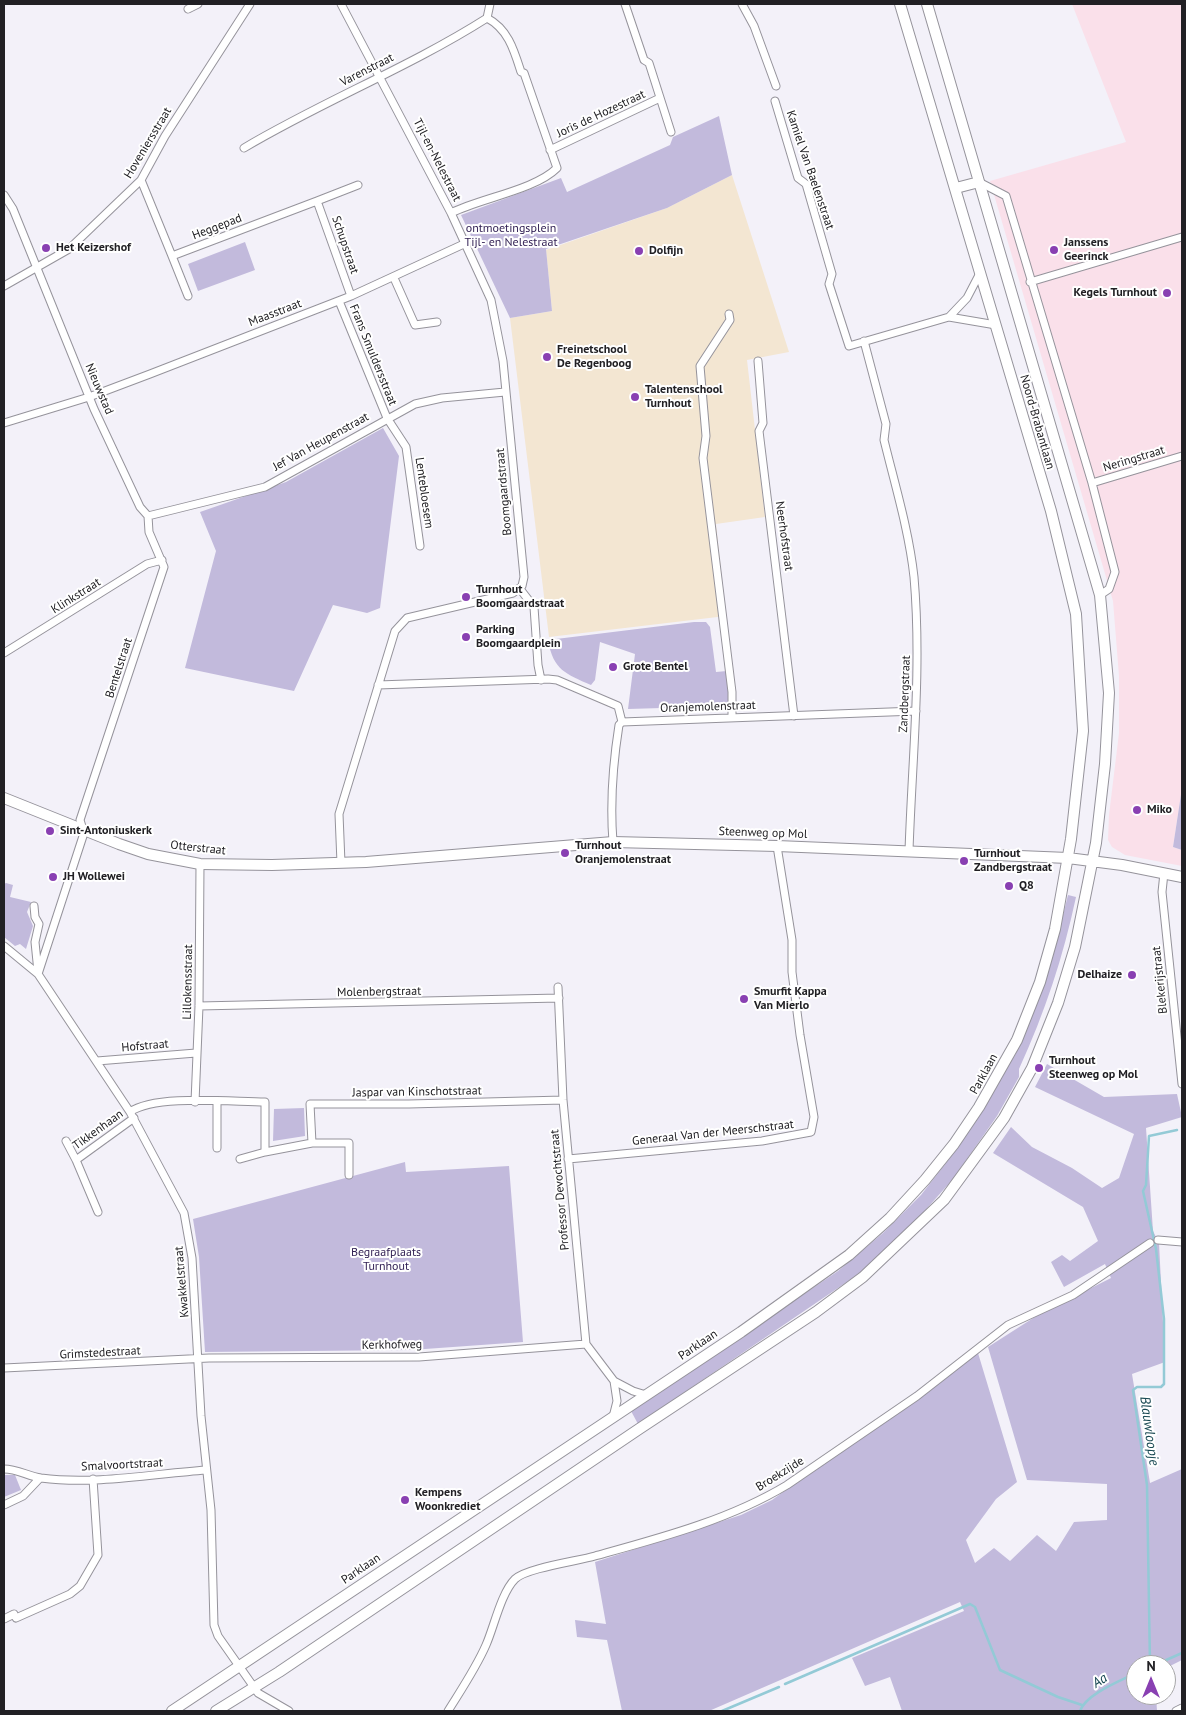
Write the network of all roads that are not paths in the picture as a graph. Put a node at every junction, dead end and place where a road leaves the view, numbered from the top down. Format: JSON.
{"nodes":[{"id":1,"x":198,"y":4,"type":"edge"},
{"id":2,"x":250,"y":4,"type":"edge"},
{"id":3,"x":341,"y":4,"type":"edge"},
{"id":4,"x":490,"y":4,"type":"edge"},
{"id":5,"x":625,"y":4,"type":"edge"},
{"id":6,"x":742,"y":4,"type":"edge"},
{"id":7,"x":900,"y":4,"type":"edge"},
{"id":8,"x":927,"y":4,"type":"edge"},
{"id":9,"x":188,"y":9,"type":"dead end"},
{"id":10,"x":487,"y":18,"type":"junction"},
{"id":11,"x":380,"y":75,"type":"junction"},
{"id":12,"x":776,"y":86,"type":"dead end"},
{"id":13,"x":660,"y":98,"type":"junction"},
{"id":14,"x":775,"y":101,"type":"dead end"},
{"id":15,"x":671,"y":132,"type":"dead end"},
{"id":16,"x":244,"y":148,"type":"dead end"},
{"id":17,"x":550,"y":150,"type":"junction"},
{"id":18,"x":141,"y":180,"type":"junction"},
{"id":19,"x":979,"y":182,"type":"junction"},
{"id":20,"x":358,"y":185,"type":"dead end"},
{"id":21,"x":956,"y":188,"type":"junction"},
{"id":22,"x":4,"y":195,"type":"edge"},
{"id":23,"x":317,"y":201,"type":"junction"},
{"id":24,"x":451,"y":213,"type":"junction"},
{"id":25,"x":1182,"y":237,"type":"edge"},
{"id":26,"x":466,"y":243,"type":"junction"},
{"id":27,"x":172,"y":256,"type":"junction"},
{"id":28,"x":37,"y":268,"type":"junction"},
{"id":29,"x":980,"y":273,"type":"junction"},
{"id":30,"x":394,"y":278,"type":"junction"},
{"id":31,"x":1030,"y":282,"type":"junction"},
{"id":32,"x":4,"y":286,"type":"edge"},
{"id":33,"x":188,"y":296,"type":"dead end"},
{"id":34,"x":352,"y":296,"type":"junction"},
{"id":35,"x":339,"y":301,"type":"junction"},
{"id":36,"x":729,"y":314,"type":"dead end"},
{"id":37,"x":949,"y":317,"type":"junction"},
{"id":38,"x":437,"y":322,"type":"dead end"},
{"id":39,"x":996,"y":325,"type":"junction"},
{"id":40,"x":864,"y":341,"type":"junction"},
{"id":41,"x":758,"y":361,"type":"dead end"},
{"id":42,"x":505,"y":392,"type":"junction"},
{"id":43,"x":90,"y":397,"type":"junction"},
{"id":44,"x":387,"y":418,"type":"junction"},
{"id":45,"x":4,"y":423,"type":"edge"},
{"id":46,"x":1182,"y":456,"type":"edge"},
{"id":47,"x":1092,"y":483,"type":"junction"},
{"id":48,"x":148,"y":516,"type":"junction"},
{"id":49,"x":420,"y":546,"type":"dead end"},
{"id":50,"x":162,"y":560,"type":"junction"},
{"id":51,"x":520,"y":590,"type":"junction"},
{"id":52,"x":1100,"y":595,"type":"junction"},
{"id":53,"x":4,"y":653,"type":"edge"},
{"id":54,"x":541,"y":680,"type":"junction"},
{"id":55,"x":378,"y":685,"type":"junction"},
{"id":56,"x":916,"y":711,"type":"junction"},
{"id":57,"x":794,"y":716,"type":"junction"},
{"id":58,"x":732,"y":718,"type":"junction"},
{"id":59,"x":622,"y":722,"type":"junction"},
{"id":60,"x":4,"y":798,"type":"edge"},
{"id":61,"x":82,"y":828,"type":"junction"},
{"id":62,"x":613,"y":842,"type":"junction"},
{"id":63,"x":778,"y":846,"type":"junction"},
{"id":64,"x":909,"y":850,"type":"junction"},
{"id":65,"x":1068,"y":858,"type":"junction"},
{"id":66,"x":1093,"y":861,"type":"junction"},
{"id":67,"x":341,"y":863,"type":"junction"},
{"id":68,"x":200,"y":864,"type":"junction"},
{"id":69,"x":1164,"y":873,"type":"junction"},
{"id":70,"x":1182,"y":877,"type":"edge"},
{"id":71,"x":34,"y":906,"type":"dead end"},
{"id":72,"x":4,"y":946,"type":"edge"},
{"id":73,"x":38,"y":974,"type":"junction"},
{"id":74,"x":558,"y":987,"type":"dead end"},
{"id":75,"x":559,"y":998,"type":"junction"},
{"id":76,"x":199,"y":1006,"type":"junction"},
{"id":77,"x":196,"y":1053,"type":"junction"},
{"id":78,"x":96,"y":1061,"type":"junction"},
{"id":79,"x":1182,"y":1084,"type":"edge"},
{"id":80,"x":563,"y":1100,"type":"junction"},
{"id":81,"x":195,"y":1102,"type":"junction"},
{"id":82,"x":215,"y":1102,"type":"junction"},
{"id":83,"x":132,"y":1115,"type":"junction"},
{"id":84,"x":66,"y":1141,"type":"dead end"},
{"id":85,"x":312,"y":1143,"type":"junction"},
{"id":86,"x":216,"y":1148,"type":"dead end"},
{"id":87,"x":265,"y":1152,"type":"junction"},
{"id":88,"x":240,"y":1159,"type":"dead end"},
{"id":89,"x":568,"y":1159,"type":"junction"},
{"id":90,"x":76,"y":1160,"type":"junction"},
{"id":91,"x":349,"y":1175,"type":"dead end"},
{"id":92,"x":98,"y":1212,"type":"dead end"},
{"id":93,"x":1158,"y":1240,"type":"dead end"},
{"id":94,"x":1182,"y":1242,"type":"edge"},
{"id":95,"x":1150,"y":1244,"type":"dead end"},
{"id":96,"x":586,"y":1344,"type":"junction"},
{"id":97,"x":198,"y":1359,"type":"junction"},
{"id":98,"x":4,"y":1368,"type":"edge"},
{"id":99,"x":614,"y":1381,"type":"junction"},
{"id":100,"x":646,"y":1395,"type":"junction"},
{"id":101,"x":613,"y":1417,"type":"junction"},
{"id":102,"x":4,"y":1470,"type":"edge"},
{"id":103,"x":206,"y":1470,"type":"junction"},
{"id":104,"x":40,"y":1478,"type":"junction"},
{"id":105,"x":93,"y":1479,"type":"junction"},
{"id":106,"x":4,"y":1505,"type":"edge"},
{"id":107,"x":4,"y":1619,"type":"edge"},
{"id":108,"x":239,"y":1666,"type":"junction"},
{"id":109,"x":253,"y":1686,"type":"junction"},
{"id":110,"x":1182,"y":1708,"type":"edge"},
{"id":111,"x":172,"y":1711,"type":"edge"},
{"id":112,"x":216,"y":1711,"type":"edge"},
{"id":113,"x":289,"y":1711,"type":"edge"},
{"id":114,"x":448,"y":1711,"type":"edge"},
{"id":115,"x":1176,"y":1711,"type":"edge"}],
"edges":[{"from":1,"to":9,"type":"street"},
{"from":2,"to":18,"type":"street","name":"Hoveniersstraat"},
{"from":3,"to":11,"type":"street","name":"Tijl-en-Nelestraat"},
{"from":4,"to":10,"type":"street"},
{"from":5,"to":13,"type":"street","name":"Joris de Hozestraat"},
{"from":6,"to":12,"type":"street"},
{"from":7,"to":21,"type":"main road","name":"Noord-Brabantlaan"},
{"from":8,"to":19,"type":"main road","name":"Noord-Brabantlaan"},
{"from":10,"to":11,"type":"street","name":"Varenstraat"},
{"from":10,"to":17,"type":"street"},
{"from":11,"to":16,"type":"street","name":"Varenstraat"},
{"from":11,"to":24,"type":"street","name":"Tijl-en-Nelestraat"},
{"from":13,"to":15,"type":"street","name":"Joris de Hozestraat"},
{"from":13,"to":17,"type":"street","name":"Joris de Hozestraat"},
{"from":14,"to":40,"type":"street","name":"Kamiel Van Baelenstraat"},
{"from":17,"to":24,"type":"street"},
{"from":18,"to":27,"type":"street"},
{"from":18,"to":28,"type":"street","name":"Hoveniersstraat"},
{"from":19,"to":21,"type":"main road"},
{"from":19,"to":31,"type":"street"},
{"from":19,"to":52,"type":"main road","name":"Noord-Brabantlaan"},
{"from":20,"to":23,"type":"street"},
{"from":21,"to":29,"type":"main road","name":"Noord-Brabantlaan"},
{"from":22,"to":28,"type":"street","name":"Nieuwstad"},
{"from":23,"to":27,"type":"street","name":"Heggepad"},
{"from":23,"to":34,"type":"street","name":"Schupstraat"},
{"from":24,"to":26,"type":"street","name":"Tijl-en-Nelestraat"},
{"from":25,"to":31,"type":"street"},
{"from":26,"to":30,"type":"street","name":"Maasstraat"},
{"from":26,"to":42,"type":"street","name":"Tijl-en-Nelestraat"},
{"from":27,"to":33,"type":"street"},
{"from":28,"to":32,"type":"street","name":"Hoveniersstraat"},
{"from":28,"to":43,"type":"street","name":"Nieuwstad"},
{"from":29,"to":37,"type":"street"},
{"from":29,"to":39,"type":"main road","name":"Noord-Brabantlaan"},
{"from":30,"to":34,"type":"street","name":"Maasstraat"},
{"from":30,"to":38,"type":"street"},
{"from":31,"to":47,"type":"street"},
{"from":34,"to":35,"type":"street","name":"Maasstraat"},
{"from":35,"to":43,"type":"street","name":"Maasstraat"},
{"from":35,"to":44,"type":"street","name":"Frans Smuldersstraat"},
{"from":36,"to":58,"type":"street"},
{"from":37,"to":39,"type":"street","name":"Kamiel Van Baelenstraat"},
{"from":37,"to":40,"type":"street","name":"Kamiel Van Baelenstraat"},
{"from":39,"to":65,"type":"main road","name":"Noord-Brabantlaan"},
{"from":40,"to":56,"type":"street","name":"Zandbergstraat"},
{"from":41,"to":57,"type":"street","name":"Neerhofstraat"},
{"from":42,"to":44,"type":"street","name":"Jef Van Heupenstraat"},
{"from":42,"to":51,"type":"street","name":"Boomgaardstraat"},
{"from":43,"to":45,"type":"street","name":"Maasstraat"},
{"from":43,"to":48,"type":"street","name":"Nieuwstad"},
{"from":44,"to":48,"type":"street","name":"Jef Van Heupenstraat"},
{"from":44,"to":49,"type":"street","name":"Lentebloesem"},
{"from":46,"to":47,"type":"street","name":"Neringstraat"},
{"from":47,"to":52,"type":"street"},
{"from":48,"to":50,"type":"street"},
{"from":50,"to":53,"type":"street","name":"Klinkstraat"},
{"from":50,"to":61,"type":"street","name":"Bentelstraat"},
{"from":51,"to":54,"type":"street"},
{"from":51,"to":55,"type":"street"},
{"from":52,"to":66,"type":"main road","name":"Noord-Brabantlaan"},
{"from":54,"to":55,"type":"street"},
{"from":54,"to":59,"type":"street"},
{"from":55,"to":67,"type":"street"},
{"from":56,"to":57,"type":"street","name":"Oranjemolenstraat"},
{"from":56,"to":64,"type":"street","name":"Zandbergstraat"},
{"from":57,"to":58,"type":"street","name":"Oranjemolenstraat"},
{"from":58,"to":59,"type":"street","name":"Oranjemolenstraat"},
{"from":59,"to":62,"type":"street"},
{"from":60,"to":61,"type":"main road","name":"Otterstraat"},
{"from":61,"to":68,"type":"main road","name":"Otterstraat"},
{"from":61,"to":73,"type":"street","name":"Bentelstraat"},
{"from":62,"to":63,"type":"main road","name":"Steenweg op Mol"},
{"from":62,"to":67,"type":"main road","name":"Steenweg op Mol"},
{"from":63,"to":64,"type":"main road","name":"Steenweg op Mol"},
{"from":63,"to":89,"type":"street","name":"Generaal Van der Meerschstraat"},
{"from":64,"to":65,"type":"main road","name":"Steenweg op Mol"},
{"from":65,"to":66,"type":"main road","name":"Steenweg op Mol"},
{"from":65,"to":100,"type":"main road","name":"Parklaan"},
{"from":66,"to":69,"type":"main road","name":"Steenweg op Mol"},
{"from":66,"to":109,"type":"main road"},
{"from":67,"to":68,"type":"main road","name":"Otterstraat"},
{"from":68,"to":76,"type":"street","name":"Lillokensstraat"},
{"from":69,"to":70,"type":"main road","name":"Steenweg op Mol"},
{"from":69,"to":79,"type":"street","name":"Blekerijstraat"},
{"from":71,"to":73,"type":"street"},
{"from":72,"to":73,"type":"street","name":"Kwakkelstraat"},
{"from":73,"to":78,"type":"street","name":"Kwakkelstraat"},
{"from":74,"to":75,"type":"street","name":"Professor Devochtstraat"},
{"from":75,"to":76,"type":"street","name":"Molenbergstraat"},
{"from":75,"to":80,"type":"street","name":"Professor Devochtstraat"},
{"from":76,"to":77,"type":"street","name":"Lillokensstraat"},
{"from":77,"to":78,"type":"street","name":"Hofstraat"},
{"from":77,"to":81,"type":"street","name":"Lillokensstraat"},
{"from":78,"to":83,"type":"street","name":"Kwakkelstraat"},
{"from":80,"to":85,"type":"street","name":"Jaspar van Kinschotstraat"},
{"from":80,"to":89,"type":"street","name":"Professor Devochtstraat"},
{"from":81,"to":82,"type":"street","name":"Tikkenhaan"},
{"from":81,"to":83,"type":"street","name":"Tikkenhaan"},
{"from":82,"to":86,"type":"street"},
{"from":82,"to":87,"type":"street"},
{"from":83,"to":90,"type":"street","name":"Tikkenhaan"},
{"from":83,"to":97,"type":"street","name":"Kwakkelstraat"},
{"from":84,"to":90,"type":"street","name":"Tikkenhaan"},
{"from":85,"to":87,"type":"street"},
{"from":85,"to":91,"type":"street"},
{"from":87,"to":88,"type":"street"},
{"from":89,"to":96,"type":"street","name":"Professor Devochtstraat"},
{"from":90,"to":92,"type":"street","name":"Tikkenhaan"},
{"from":93,"to":94,"type":"street"},
{"from":95,"to":114,"type":"street","name":"Broekzijde"},
{"from":96,"to":97,"type":"street","name":"Kerkhofweg"},
{"from":96,"to":99,"type":"street"},
{"from":97,"to":98,"type":"street","name":"Grimstedestraat"},
{"from":97,"to":103,"type":"street","name":"Kwakkelstraat"},
{"from":99,"to":100,"type":"street"},
{"from":99,"to":101,"type":"street"},
{"from":100,"to":101,"type":"main road","name":"Parklaan"},
{"from":101,"to":108,"type":"main road","name":"Parklaan"},
{"from":102,"to":104,"type":"street","name":"Smalvoortstraat"},
{"from":103,"to":105,"type":"street","name":"Smalvoortstraat"},
{"from":103,"to":108,"type":"street","name":"Kwakkelstraat"},
{"from":104,"to":105,"type":"street","name":"Smalvoortstraat"},
{"from":104,"to":106,"type":"street"},
{"from":105,"to":107,"type":"street"},
{"from":108,"to":109,"type":"street","name":"Kwakkelstraat"},
{"from":108,"to":111,"type":"main road","name":"Parklaan"},
{"from":109,"to":112,"type":"main road"},
{"from":109,"to":113,"type":"street","name":"Kwakkelstraat"},
{"from":110,"to":115,"type":"street"}]}
